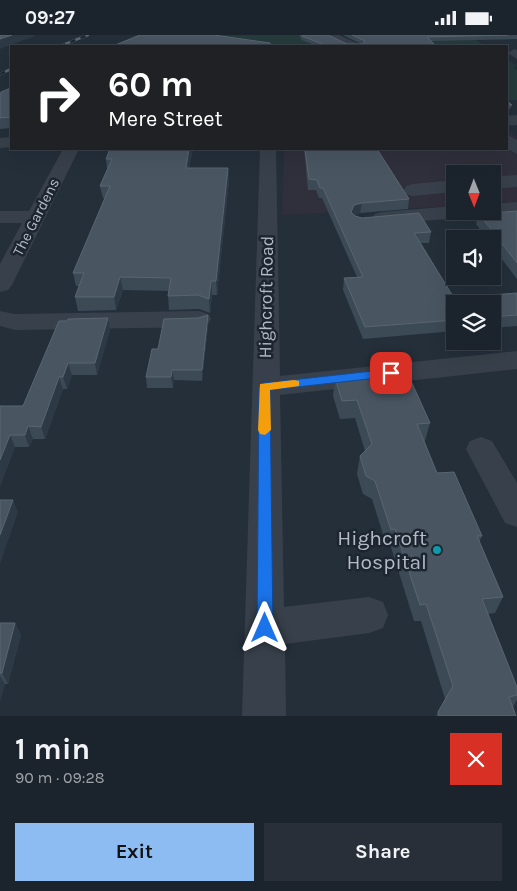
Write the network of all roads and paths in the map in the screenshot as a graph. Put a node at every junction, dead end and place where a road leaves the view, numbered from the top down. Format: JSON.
{"nodes":[{"id":1,"x":329,"y":35,"type":"edge"},
{"id":2,"x":354,"y":45,"type":"edge"},
{"id":3,"x":70,"y":150,"type":"edge"},
{"id":4,"x":268,"y":150,"type":"edge"},
{"id":5,"x":517,"y":181,"type":"edge"},
{"id":6,"x":501,"y":182,"type":"edge"},
{"id":7,"x":446,"y":187,"type":"edge"},
{"id":8,"x":413,"y":189,"type":"dead end"},
{"id":9,"x":517,"y":208,"type":"edge"},
{"id":10,"x":501,"y":209,"type":"edge"},
{"id":11,"x":0,"y":217,"type":"edge"},
{"id":12,"x":36,"y":217,"type":"junction"},
{"id":13,"x":446,"y":218,"type":"edge"},
{"id":14,"x":361,"y":221,"type":"edge"},
{"id":15,"x":0,"y":285,"type":"edge"},
{"id":16,"x":0,"y":318,"type":"edge"},
{"id":17,"x":199,"y":319,"type":"edge"},
{"id":18,"x":517,"y":360,"type":"edge"},
{"id":19,"x":264,"y":387,"type":"junction"},
{"id":20,"x":481,"y":449,"type":"dead end"},
{"id":21,"x":517,"y":513,"type":"edge"},
{"id":22,"x":369,"y":615,"type":"dead end"},
{"id":23,"x":265,"y":628,"type":"junction"},
{"id":24,"x":264,"y":716,"type":"edge"}],
"edges":[{"from":1,"to":2,"type":"street"},
{"from":3,"to":12,"type":"street","name":"The Gardens"},
{"from":4,"to":19,"type":"street","name":"Highcroft Road"},
{"from":5,"to":6,"type":"street"},
{"from":7,"to":8,"type":"street"},
{"from":9,"to":10,"type":"street"},
{"from":11,"to":12,"type":"street"},
{"from":12,"to":15,"type":"street","name":"The Gardens"},
{"from":13,"to":14,"type":"street"},
{"from":16,"to":17,"type":"street"},
{"from":18,"to":19,"type":"street"},
{"from":19,"to":23,"type":"street","name":"Highcroft Road"},
{"from":20,"to":21,"type":"street"},
{"from":22,"to":23,"type":"street"},
{"from":23,"to":24,"type":"street","name":"Highcroft Road"}]}
